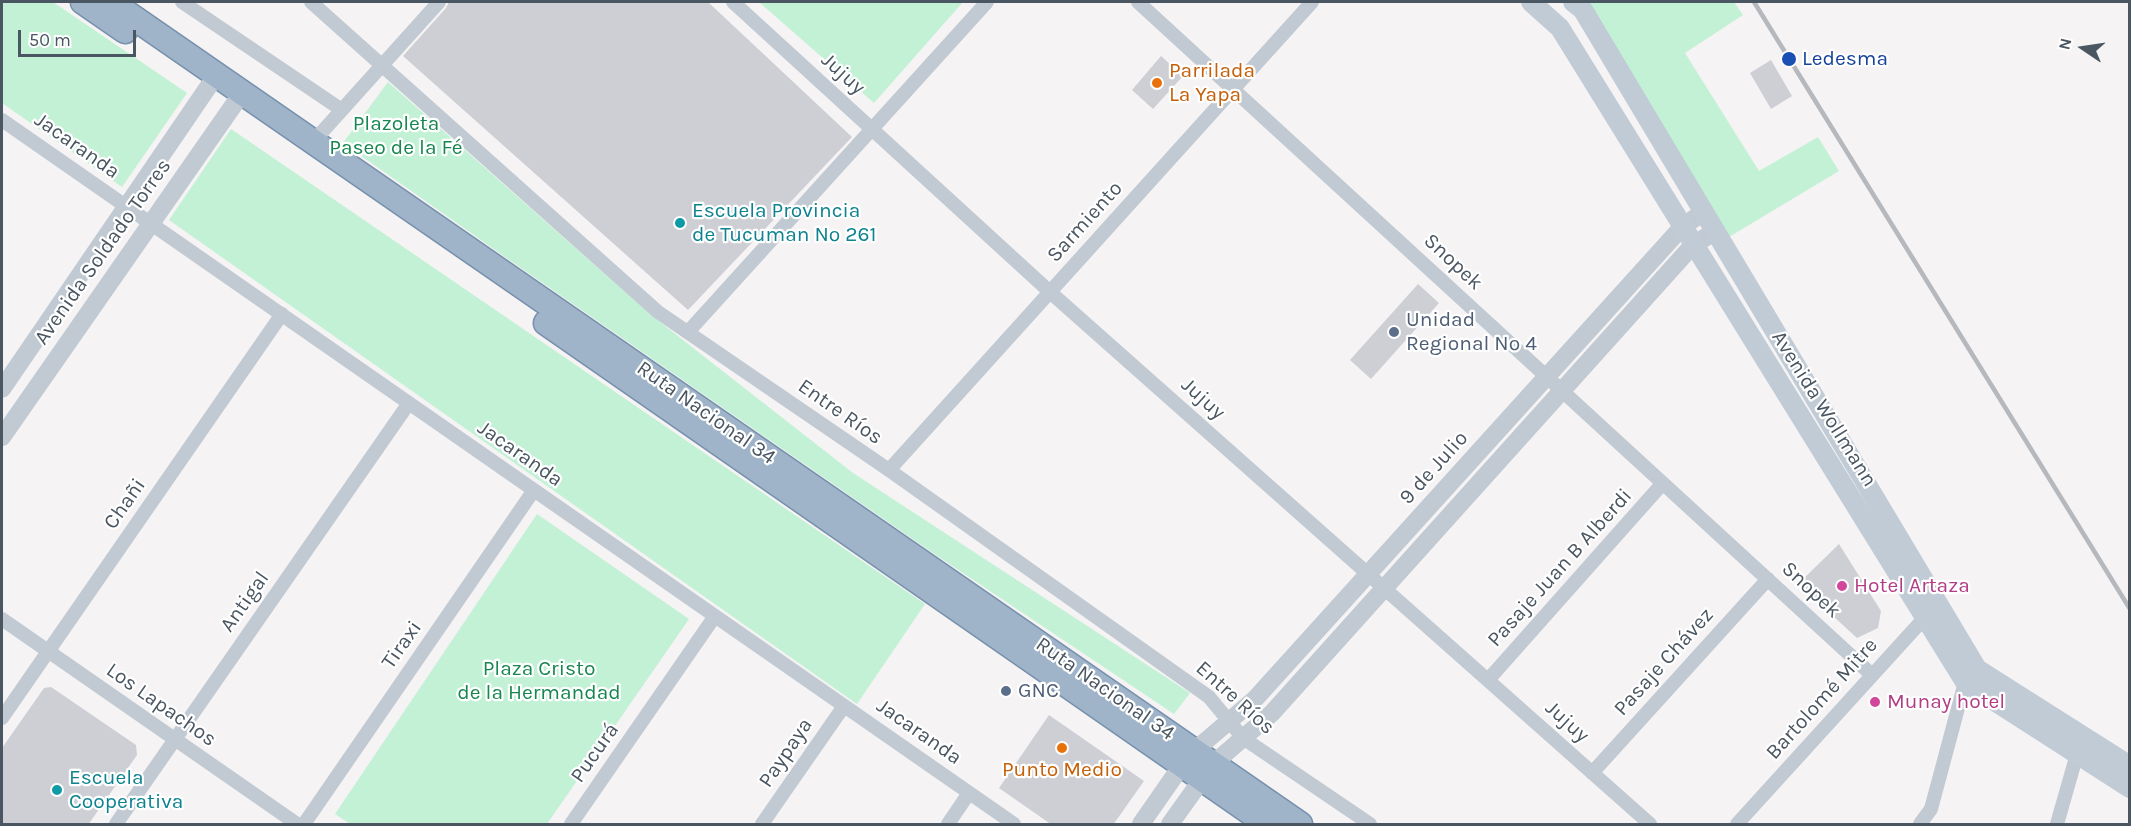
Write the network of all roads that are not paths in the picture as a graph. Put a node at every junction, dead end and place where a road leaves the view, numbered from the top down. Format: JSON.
{"nodes":[{"id":1,"x":83,"y":2,"type":"edge"},
{"id":2,"x":111,"y":2,"type":"edge"},
{"id":3,"x":182,"y":2,"type":"edge"},
{"id":4,"x":311,"y":2,"type":"edge"},
{"id":5,"x":439,"y":2,"type":"edge"},
{"id":6,"x":733,"y":2,"type":"edge"},
{"id":7,"x":987,"y":2,"type":"edge"},
{"id":8,"x":1138,"y":2,"type":"edge"},
{"id":9,"x":1312,"y":2,"type":"edge"},
{"id":10,"x":1531,"y":2,"type":"edge"},
{"id":11,"x":1578,"y":4,"type":"edge"},
{"id":12,"x":382,"y":65,"type":"junction"},
{"id":13,"x":212,"y":81,"type":"junction"},
{"id":14,"x":1234,"y":89,"type":"junction"},
{"id":15,"x":237,"y":99,"type":"junction"},
{"id":16,"x":342,"y":110,"type":"junction"},
{"id":17,"x":2,"y":120,"type":"edge"},
{"id":18,"x":872,"y":129,"type":"junction"},
{"id":19,"x":313,"y":142,"type":"junction"},
{"id":20,"x":126,"y":206,"type":"junction"},
{"id":21,"x":1704,"y":212,"type":"junction"},
{"id":22,"x":150,"y":223,"type":"junction"},
{"id":23,"x":1683,"y":226,"type":"junction"},
{"id":24,"x":1716,"y":231,"type":"junction"},
{"id":25,"x":1694,"y":245,"type":"junction"},
{"id":26,"x":1050,"y":292,"type":"junction"},
{"id":27,"x":282,"y":314,"type":"junction"},
{"id":28,"x":688,"y":332,"type":"junction"},
{"id":29,"x":1547,"y":376,"type":"junction"},
{"id":30,"x":2,"y":389,"type":"edge"},
{"id":31,"x":1562,"y":391,"type":"junction"},
{"id":32,"x":409,"y":403,"type":"junction"},
{"id":33,"x":2,"y":437,"type":"edge"},
{"id":34,"x":889,"y":470,"type":"junction"},
{"id":35,"x":1663,"y":483,"type":"junction"},
{"id":36,"x":534,"y":490,"type":"junction"},
{"id":37,"x":1368,"y":574,"type":"junction"},
{"id":38,"x":1768,"y":579,"type":"junction"},
{"id":39,"x":1384,"y":588,"type":"junction"},
{"id":40,"x":1939,"y":603,"type":"junction"},
{"id":41,"x":715,"y":616,"type":"junction"},
{"id":42,"x":1925,"y":618,"type":"junction"},
{"id":43,"x":2,"y":619,"type":"edge"},
{"id":44,"x":48,"y":651,"type":"junction"},
{"id":45,"x":1872,"y":675,"type":"junction"},
{"id":46,"x":1971,"y":676,"type":"junction"},
{"id":47,"x":1488,"y":681,"type":"junction"},
{"id":48,"x":844,"y":705,"type":"junction"},
{"id":49,"x":2,"y":718,"type":"edge"},
{"id":50,"x":1229,"y":721,"type":"junction"},
{"id":51,"x":2084,"y":736,"type":"junction"},
{"id":52,"x":1243,"y":738,"type":"junction"},
{"id":53,"x":175,"y":740,"type":"junction"},
{"id":54,"x":2076,"y":755,"type":"junction"},
{"id":55,"x":1198,"y":764,"type":"junction"},
{"id":56,"x":2130,"y":766,"type":"edge"},
{"id":57,"x":1592,"y":773,"type":"junction"},
{"id":58,"x":2130,"y":788,"type":"edge"},
{"id":59,"x":969,"y":793,"type":"junction"},
{"id":60,"x":116,"y":825,"type":"edge"},
{"id":61,"x":297,"y":825,"type":"edge"},
{"id":62,"x":304,"y":825,"type":"edge"},
{"id":63,"x":572,"y":825,"type":"edge"},
{"id":64,"x":762,"y":825,"type":"edge"},
{"id":65,"x":948,"y":825,"type":"edge"},
{"id":66,"x":1014,"y":825,"type":"edge"},
{"id":67,"x":1141,"y":825,"type":"edge"},
{"id":68,"x":1170,"y":825,"type":"edge"},
{"id":69,"x":1267,"y":825,"type":"edge"},
{"id":70,"x":1300,"y":825,"type":"edge"},
{"id":71,"x":1370,"y":825,"type":"edge"},
{"id":72,"x":1650,"y":825,"type":"edge"},
{"id":73,"x":1737,"y":825,"type":"edge"},
{"id":74,"x":1920,"y":825,"type":"edge"},
{"id":75,"x":2057,"y":825,"type":"edge"}],
"edges":[{"from":1,"to":13,"type":"highway","name":"Ruta Nacional 34"},
{"from":2,"to":13,"type":"highway","name":"Ruta Nacional 34"},
{"from":3,"to":16,"type":"street"},
{"from":4,"to":12,"type":"street","name":"Entre Ríos"},
{"from":5,"to":12,"type":"street"},
{"from":6,"to":18,"type":"street","name":"Jujuy"},
{"from":7,"to":18,"type":"street"},
{"from":8,"to":14,"type":"street","name":"Snopek"},
{"from":9,"to":14,"type":"street","name":"Sarmiento"},
{"from":10,"to":23,"type":"main road","name":"Avenida Wollmann"},
{"from":11,"to":21,"type":"main road","name":"Avenida Wollmann"},
{"from":12,"to":16,"type":"street"},
{"from":12,"to":28,"type":"street","name":"Entre Ríos"},
{"from":13,"to":15,"type":"highway","name":"Ruta Nacional 34"},
{"from":13,"to":20,"type":"street","name":"Avenida Soldado Torres"},
{"from":14,"to":26,"type":"street","name":"Sarmiento"},
{"from":14,"to":29,"type":"street","name":"Snopek"},
{"from":15,"to":19,"type":"highway","name":"Ruta Nacional 34"},
{"from":15,"to":22,"type":"street","name":"Avenida Soldado Torres"},
{"from":15,"to":55,"type":"highway","name":"Ruta Nacional 34"},
{"from":16,"to":19,"type":"street"},
{"from":17,"to":20,"type":"street","name":"Jacaranda"},
{"from":18,"to":26,"type":"street","name":"Jujuy"},
{"from":18,"to":28,"type":"street"},
{"from":19,"to":55,"type":"highway","name":"Ruta Nacional 34"},
{"from":20,"to":22,"type":"street","name":"Jacaranda"},
{"from":20,"to":30,"type":"street","name":"Avenida Soldado Torres"},
{"from":21,"to":23,"type":"street","name":"9 de Julio"},
{"from":21,"to":24,"type":"main road","name":"Avenida Wollmann"},
{"from":22,"to":27,"type":"street","name":"Jacaranda"},
{"from":22,"to":33,"type":"street","name":"Avenida Soldado Torres"},
{"from":23,"to":25,"type":"main road","name":"Avenida Wollmann"},
{"from":23,"to":29,"type":"street","name":"9 de Julio"},
{"from":24,"to":25,"type":"street","name":"9 de Julio"},
{"from":24,"to":40,"type":"main road","name":"Avenida Wollmann"},
{"from":25,"to":31,"type":"street","name":"9 de Julio"},
{"from":25,"to":42,"type":"main road","name":"Avenida Wollmann"},
{"from":26,"to":34,"type":"street","name":"Sarmiento"},
{"from":26,"to":37,"type":"street","name":"Jujuy"},
{"from":27,"to":32,"type":"street","name":"Jacaranda"},
{"from":27,"to":44,"type":"street","name":"Chañi"},
{"from":28,"to":34,"type":"street","name":"Entre Ríos"},
{"from":29,"to":31,"type":"street","name":"Snopek"},
{"from":29,"to":37,"type":"street","name":"9 de Julio"},
{"from":31,"to":35,"type":"street","name":"Snopek"},
{"from":31,"to":39,"type":"street","name":"9 de Julio"},
{"from":32,"to":36,"type":"street","name":"Jacaranda"},
{"from":32,"to":53,"type":"street","name":"Antigal"},
{"from":34,"to":50,"type":"street","name":"Entre Ríos"},
{"from":35,"to":38,"type":"street","name":"Snopek"},
{"from":35,"to":47,"type":"street","name":"Pasaje Juan B Alberdi"},
{"from":36,"to":41,"type":"street","name":"Jacaranda"},
{"from":36,"to":62,"type":"street","name":"Tiraxi"},
{"from":37,"to":39,"type":"street","name":"Jujuy"},
{"from":37,"to":50,"type":"street","name":"9 de Julio"},
{"from":38,"to":45,"type":"street","name":"Snopek"},
{"from":38,"to":57,"type":"street","name":"Pasaje Chávez"},
{"from":39,"to":47,"type":"street","name":"Jujuy"},
{"from":39,"to":52,"type":"street","name":"9 de Julio"},
{"from":40,"to":42,"type":"street","name":"Bartolomé Mitre"},
{"from":40,"to":46,"type":"main road","name":"Avenida Wollmann"},
{"from":41,"to":48,"type":"street","name":"Jacaranda"},
{"from":41,"to":63,"type":"street","name":"Pucurá"},
{"from":42,"to":45,"type":"street","name":"Bartolomé Mitre"},
{"from":42,"to":46,"type":"main road","name":"Avenida Wollmann"},
{"from":43,"to":44,"type":"street","name":"Los Lapachos"},
{"from":44,"to":49,"type":"street","name":"Chañi"},
{"from":44,"to":53,"type":"street","name":"Los Lapachos"},
{"from":45,"to":73,"type":"street","name":"Bartolomé Mitre"},
{"from":46,"to":51,"type":"main road","name":"Avenida Wollmann"},
{"from":46,"to":54,"type":"main road","name":"Avenida Wollmann"},
{"from":46,"to":74,"type":"street"},
{"from":47,"to":57,"type":"street","name":"Jujuy"},
{"from":48,"to":59,"type":"street","name":"Jacaranda"},
{"from":48,"to":64,"type":"street","name":"Paypaya"},
{"from":50,"to":52,"type":"street","name":"Entre Ríos"},
{"from":50,"to":55,"type":"street","name":"9 de Julio"},
{"from":51,"to":54,"type":"street"},
{"from":51,"to":56,"type":"main road","name":"Avenida Wollmann"},
{"from":52,"to":55,"type":"street","name":"9 de Julio"},
{"from":52,"to":71,"type":"street","name":"Entre Ríos"},
{"from":53,"to":60,"type":"street","name":"Antigal"},
{"from":53,"to":61,"type":"street","name":"Los Lapachos"},
{"from":54,"to":58,"type":"main road","name":"Avenida Wollmann"},
{"from":54,"to":75,"type":"street"},
{"from":55,"to":67,"type":"street"},
{"from":55,"to":68,"type":"street"},
{"from":55,"to":69,"type":"highway","name":"Ruta Nacional 34"},
{"from":55,"to":70,"type":"highway","name":"Ruta Nacional 34"},
{"from":57,"to":72,"type":"street","name":"Jujuy"},
{"from":59,"to":65,"type":"street"},
{"from":59,"to":66,"type":"street","name":"Jacaranda"}]}
